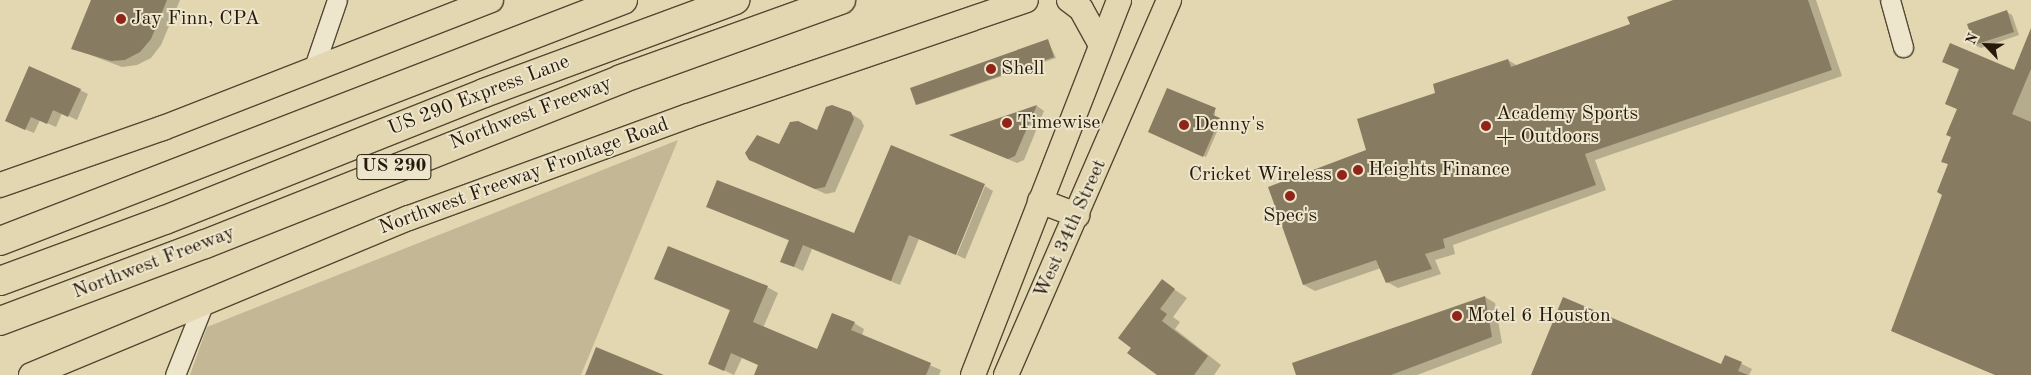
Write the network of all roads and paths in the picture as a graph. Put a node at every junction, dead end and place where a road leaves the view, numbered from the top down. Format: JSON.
{"nodes":[{"id":1,"x":337,"y":0,"type":"edge"},
{"id":2,"x":491,"y":0,"type":"edge"},
{"id":3,"x":624,"y":0,"type":"edge"},
{"id":4,"x":735,"y":0,"type":"edge"},
{"id":5,"x":841,"y":0,"type":"edge"},
{"id":6,"x":1026,"y":0,"type":"edge"},
{"id":7,"x":1069,"y":0,"type":"edge"},
{"id":8,"x":1119,"y":0,"type":"edge"},
{"id":9,"x":1169,"y":0,"type":"edge"},
{"id":10,"x":1890,"y":0,"type":"edge"},
{"id":11,"x":1101,"y":45,"type":"junction"},
{"id":12,"x":1903,"y":47,"type":"dead end"},
{"id":13,"x":313,"y":70,"type":"junction"},
{"id":14,"x":0,"y":185,"type":"edge"},
{"id":15,"x":1040,"y":200,"type":"junction"},
{"id":16,"x":1078,"y":215,"type":"junction"},
{"id":17,"x":0,"y":241,"type":"edge"},
{"id":18,"x":0,"y":281,"type":"edge"},
{"id":19,"x":202,"y":307,"type":"junction"},
{"id":20,"x":0,"y":321,"type":"edge"},
{"id":21,"x":31,"y":375,"type":"edge"},
{"id":22,"x":175,"y":375,"type":"edge"},
{"id":23,"x":973,"y":375,"type":"edge"},
{"id":24,"x":1006,"y":375,"type":"edge"}],
"edges":[{"from":1,"to":13,"type":"street"},
{"from":2,"to":13,"type":"main road"},
{"from":3,"to":17,"type":"highway"},
{"from":4,"to":18,"type":"highway","name":"US 290 Express Lane"},
{"from":5,"to":20,"type":"highway","name":"Northwest Freeway","number":"US 290"},
{"from":6,"to":19,"type":"main road","name":"Northwest Freeway Frontage Road"},
{"from":7,"to":11,"type":"main road"},
{"from":8,"to":11,"type":"main road","name":"West 34th Street"},
{"from":9,"to":16,"type":"main road","name":"West 34th Street"},
{"from":10,"to":12,"type":"street"},
{"from":11,"to":15,"type":"main road","name":"West 34th Street"},
{"from":13,"to":14,"type":"main road"},
{"from":15,"to":16,"type":"main road"},
{"from":15,"to":23,"type":"main road","name":"West 34th Street"},
{"from":16,"to":24,"type":"main road","name":"West 34th Street"},
{"from":19,"to":21,"type":"main road","name":"Northwest Freeway Frontage Road"},
{"from":19,"to":22,"type":"street"}]}
